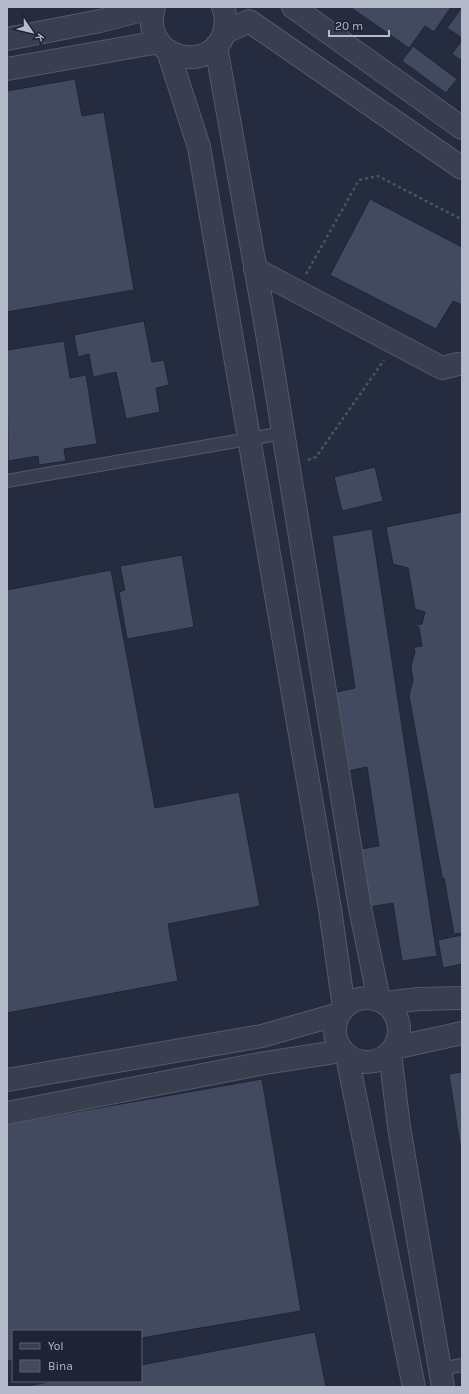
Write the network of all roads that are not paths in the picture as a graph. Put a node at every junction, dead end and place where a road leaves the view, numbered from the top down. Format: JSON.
{"nodes":[{"id":1,"x":154,"y":7,"type":"edge"},
{"id":2,"x":293,"y":7,"type":"edge"},
{"id":3,"x":225,"y":8,"type":"edge"},
{"id":4,"x":7,"y":39,"type":"edge"},
{"id":5,"x":220,"y":39,"type":"junction"},
{"id":6,"x":163,"y":47,"type":"junction"},
{"id":7,"x":7,"y":69,"type":"edge"},
{"id":8,"x":462,"y":128,"type":"edge"},
{"id":9,"x":462,"y":168,"type":"edge"},
{"id":10,"x":255,"y":269,"type":"junction"},
{"id":11,"x":458,"y":364,"type":"dead end"},
{"id":12,"x":283,"y":433,"type":"junction"},
{"id":13,"x":249,"y":439,"type":"junction"},
{"id":14,"x":7,"y":481,"type":"edge"},
{"id":15,"x":332,"y":736,"type":"junction"},
{"id":16,"x":301,"y":742,"type":"junction"},
{"id":17,"x":462,"y":998,"type":"edge"},
{"id":18,"x":382,"y":1001,"type":"junction"},
{"id":19,"x":341,"y":1011,"type":"junction"},
{"id":20,"x":462,"y":1033,"type":"edge"},
{"id":21,"x":392,"y":1050,"type":"junction"},
{"id":22,"x":345,"y":1054,"type":"junction"},
{"id":23,"x":7,"y":1080,"type":"edge"},
{"id":24,"x":7,"y":1113,"type":"edge"},
{"id":25,"x":462,"y":1365,"type":"edge"},
{"id":26,"x":441,"y":1378,"type":"edge"},
{"id":27,"x":413,"y":1380,"type":"edge"}],
"edges":[{"from":1,"to":4,"type":"street"},
{"from":1,"to":6,"type":"street"},
{"from":2,"to":8,"type":"street"},
{"from":3,"to":5,"type":"street"},
{"from":5,"to":6,"type":"street"},
{"from":5,"to":9,"type":"street"},
{"from":5,"to":10,"type":"street"},
{"from":6,"to":7,"type":"street"},
{"from":6,"to":13,"type":"street"},
{"from":10,"to":11,"type":"street"},
{"from":10,"to":12,"type":"street"},
{"from":12,"to":13,"type":"lane"},
{"from":12,"to":15,"type":"street"},
{"from":13,"to":14,"type":"lane"},
{"from":13,"to":16,"type":"street"},
{"from":15,"to":16,"type":"street"},
{"from":15,"to":18,"type":"street"},
{"from":16,"to":19,"type":"street"},
{"from":17,"to":18,"type":"street"},
{"from":18,"to":19,"type":"street"},
{"from":18,"to":21,"type":"street"},
{"from":19,"to":22,"type":"street"},
{"from":19,"to":23,"type":"street"},
{"from":20,"to":21,"type":"street"},
{"from":21,"to":22,"type":"street"},
{"from":21,"to":26,"type":"street"},
{"from":22,"to":24,"type":"street"},
{"from":22,"to":27,"type":"street"},
{"from":25,"to":26,"type":"lane"},
{"from":26,"to":27,"type":"street"}]}
